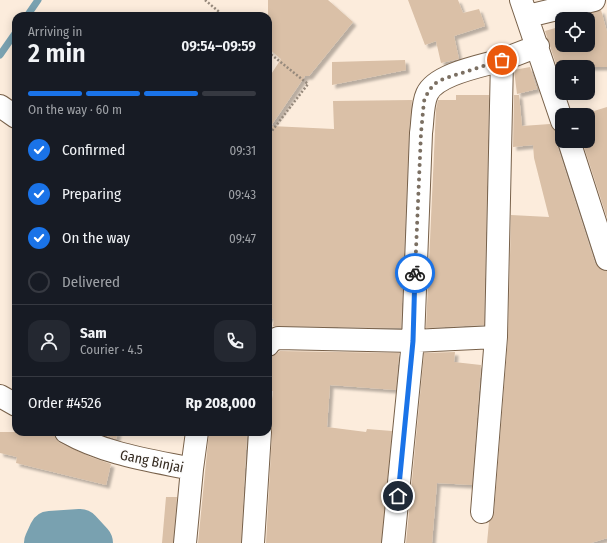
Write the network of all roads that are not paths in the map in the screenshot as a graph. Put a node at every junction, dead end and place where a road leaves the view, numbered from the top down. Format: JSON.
{"nodes":[{"id":1,"x":594,"y":0,"type":"edge"},
{"id":2,"x":525,"y":8,"type":"edge"},
{"id":3,"x":538,"y":46,"type":"junction"},
{"id":4,"x":502,"y":60,"type":"junction"},
{"id":5,"x":0,"y":106,"type":"edge"},
{"id":6,"x":558,"y":108,"type":"edge"},
{"id":7,"x":12,"y":114,"type":"edge"},
{"id":8,"x":570,"y":148,"type":"edge"},
{"id":9,"x":607,"y":259,"type":"edge"},
{"id":10,"x":496,"y":338,"type":"junction"},
{"id":11,"x":272,"y":341,"type":"edge"},
{"id":12,"x":413,"y":341,"type":"junction"},
{"id":13,"x":0,"y":396,"type":"edge"},
{"id":14,"x":12,"y":402,"type":"edge"},
{"id":15,"x":73,"y":436,"type":"edge"},
{"id":16,"x":196,"y":436,"type":"edge"},
{"id":17,"x":260,"y":436,"type":"edge"},
{"id":18,"x":192,"y":469,"type":"junction"},
{"id":19,"x":482,"y":512,"type":"dead end"},
{"id":20,"x":185,"y":543,"type":"edge"},
{"id":21,"x":254,"y":543,"type":"edge"},
{"id":22,"x":393,"y":543,"type":"edge"}],
"edges":[{"from":1,"to":2,"type":"street"},
{"from":2,"to":3,"type":"street"},
{"from":3,"to":4,"type":"street"},
{"from":3,"to":6,"type":"street"},
{"from":4,"to":10,"type":"street"},
{"from":4,"to":12,"type":"street"},
{"from":5,"to":7,"type":"street"},
{"from":8,"to":9,"type":"street"},
{"from":10,"to":12,"type":"street"},
{"from":10,"to":19,"type":"street"},
{"from":11,"to":12,"type":"street"},
{"from":12,"to":22,"type":"street"},
{"from":13,"to":14,"type":"street"},
{"from":15,"to":18,"type":"street","name":"Gang Binjai"},
{"from":16,"to":18,"type":"street"},
{"from":17,"to":21,"type":"street"},
{"from":18,"to":20,"type":"street","name":"Gang Binjai"}]}
